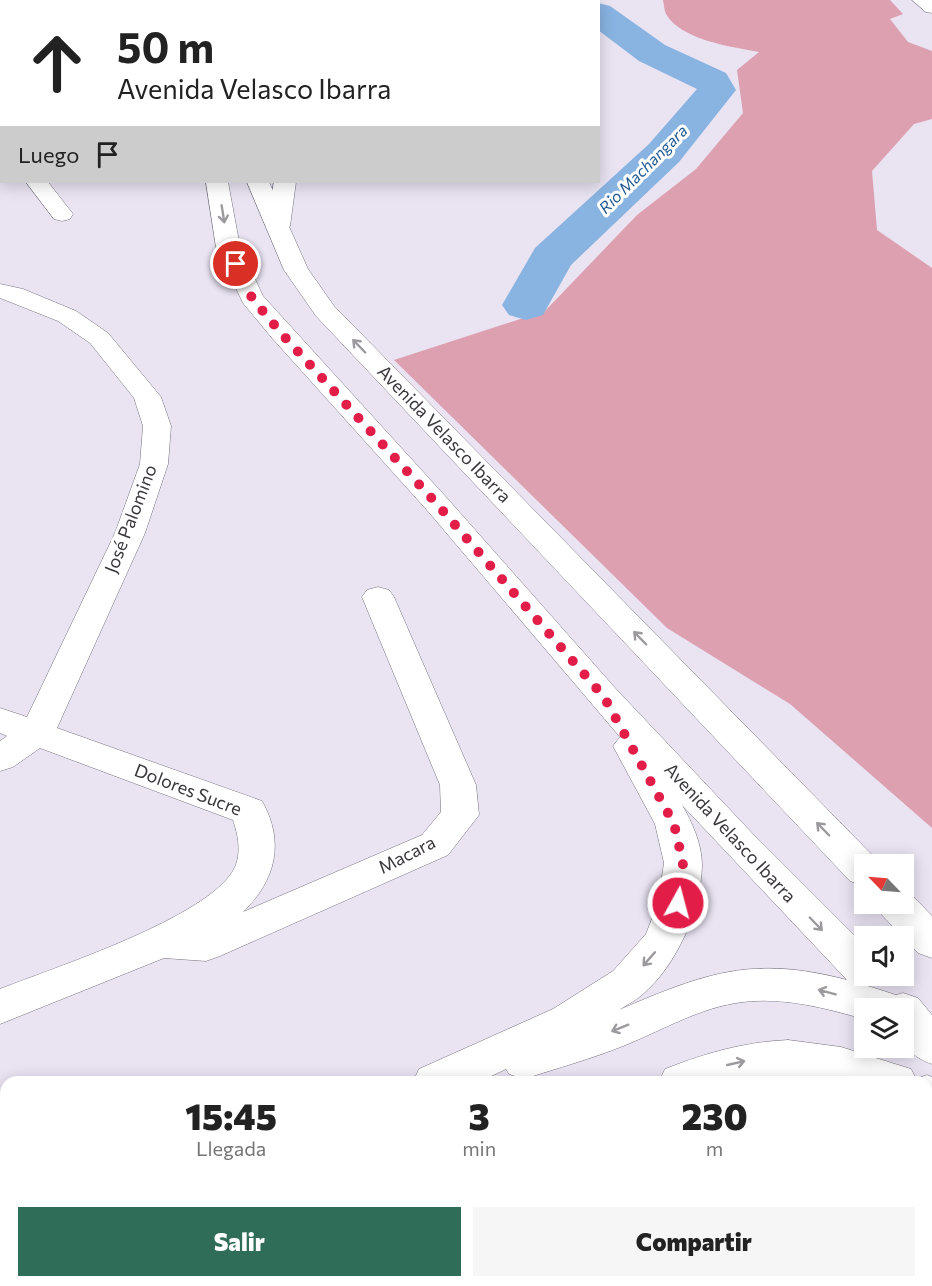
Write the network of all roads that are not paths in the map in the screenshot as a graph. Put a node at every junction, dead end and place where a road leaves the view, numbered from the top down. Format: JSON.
{"nodes":[{"id":1,"x":921,"y":0,"type":"edge"},
{"id":2,"x":932,"y":8,"type":"edge"},
{"id":3,"x":38,"y":183,"type":"edge"},
{"id":4,"x":217,"y":183,"type":"edge"},
{"id":5,"x":258,"y":183,"type":"edge"},
{"id":6,"x":285,"y":183,"type":"edge"},
{"id":7,"x":63,"y":214,"type":"dead end"},
{"id":8,"x":278,"y":226,"type":"junction"},
{"id":9,"x":0,"y":291,"type":"edge"},
{"id":10,"x":378,"y":597,"type":"dead end"},
{"id":11,"x":604,"y":697,"type":"junction"},
{"id":12,"x":0,"y":720,"type":"edge"},
{"id":13,"x":37,"y":733,"type":"junction"},
{"id":14,"x":0,"y":758,"type":"edge"},
{"id":15,"x":854,"y":861,"type":"edge"},
{"id":16,"x":905,"y":914,"type":"edge"},
{"id":17,"x":160,"y":942,"type":"junction"},
{"id":18,"x":932,"y":942,"type":"edge"},
{"id":19,"x":854,"y":961,"type":"edge"},
{"id":20,"x":878,"y":986,"type":"edge"},
{"id":21,"x":890,"y":998,"type":"edge"},
{"id":22,"x":854,"y":1001,"type":"edge"},
{"id":23,"x":0,"y":1007,"type":"edge"},
{"id":24,"x":447,"y":1076,"type":"edge"},
{"id":25,"x":481,"y":1076,"type":"edge"},
{"id":26,"x":693,"y":1076,"type":"edge"},
{"id":27,"x":880,"y":1076,"type":"edge"}],
"edges":[{"from":1,"to":2,"type":"main road"},
{"from":3,"to":7,"type":"main road"},
{"from":4,"to":11,"type":"main road","name":"Avenida Velasco Ibarra","one_way":true},
{"from":5,"to":8,"type":"main road","name":"Avenida Velasco Ibarra"},
{"from":6,"to":8,"type":"main road"},
{"from":15,"to":8,"type":"main road","name":"Avenida Velasco Ibarra","one_way":true},
{"from":9,"to":13,"type":"main road","name":"José Palomino"},
{"from":10,"to":17,"type":"main road","name":"Macara"},
{"from":11,"to":19,"type":"main road","name":"Avenida Velasco Ibarra","one_way":true},
{"from":11,"to":24,"type":"main road","one_way":true},
{"from":12,"to":13,"type":"main road","name":"Dolores Sucre"},
{"from":13,"to":14,"type":"main road"},
{"from":13,"to":17,"type":"main road","name":"Dolores Sucre"},
{"from":16,"to":18,"type":"main road"},
{"from":17,"to":23,"type":"main road","name":"Dolores Sucre"},
{"from":20,"to":21,"type":"main road"},
{"from":22,"to":25,"type":"main road","one_way":true},
{"from":26,"to":27,"type":"main road","one_way":true}]}
